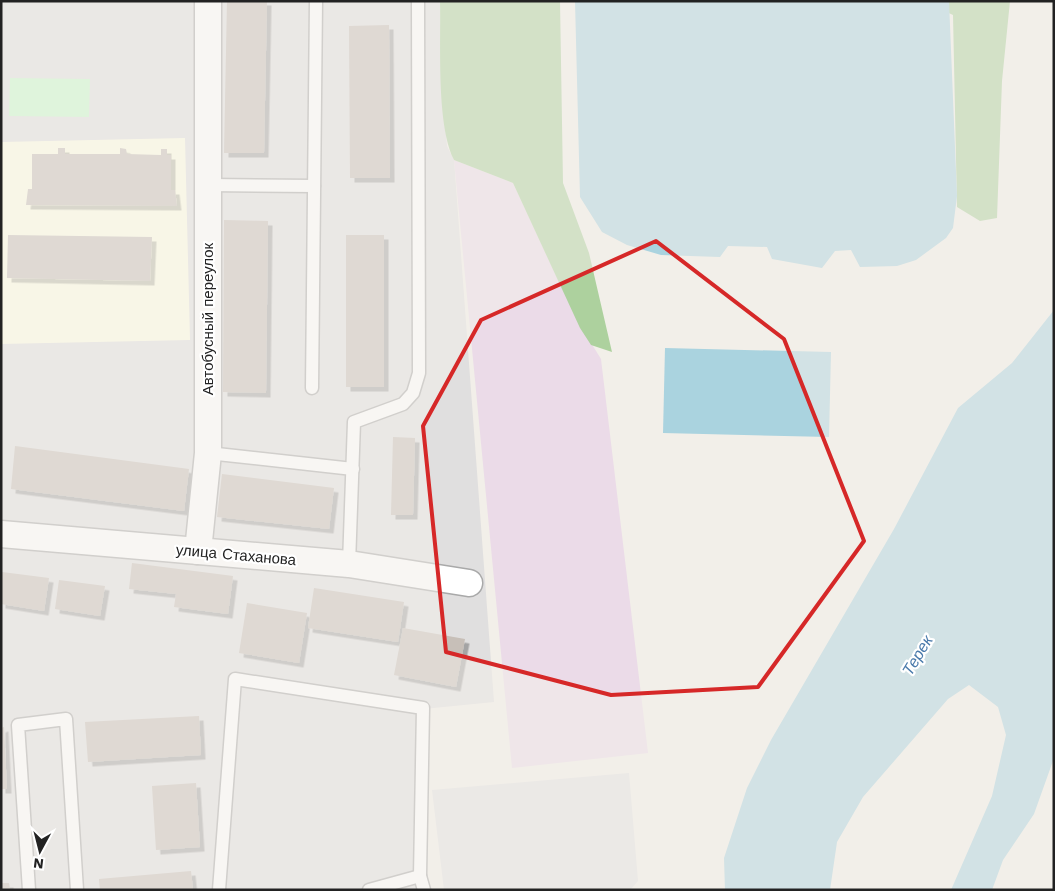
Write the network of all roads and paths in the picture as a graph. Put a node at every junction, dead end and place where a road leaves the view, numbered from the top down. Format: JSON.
{"nodes":[{"id":1,"x":208,"y":1,"type":"edge"},
{"id":2,"x":316,"y":1,"type":"edge"},
{"id":3,"x":418,"y":1,"type":"edge"},
{"id":4,"x":208,"y":185,"type":"junction"},
{"id":5,"x":314,"y":186,"type":"junction"},
{"id":6,"x":312,"y":388,"type":"dead end"},
{"id":7,"x":208,"y":453,"type":"junction"},
{"id":8,"x":353,"y":469,"type":"junction"},
{"id":9,"x":1,"y":534,"type":"edge"},
{"id":10,"x":198,"y":551,"type":"junction"},
{"id":11,"x":349,"y":564,"type":"junction"},
{"id":12,"x":470,"y":583,"type":"dead end"},
{"id":13,"x":420,"y":876,"type":"junction"},
{"id":14,"x":29,"y":890,"type":"edge"},
{"id":15,"x":77,"y":890,"type":"edge"},
{"id":16,"x":219,"y":890,"type":"edge"},
{"id":17,"x":369,"y":890,"type":"edge"},
{"id":18,"x":424,"y":890,"type":"edge"}],
"edges":[{"from":1,"to":4,"type":"street","name":"Автобусный переулок"},
{"from":2,"to":5,"type":"lane"},
{"from":3,"to":8,"type":"lane"},
{"from":4,"to":5,"type":"lane"},
{"from":4,"to":7,"type":"street","name":"Автобусный переулок"},
{"from":5,"to":6,"type":"lane"},
{"from":7,"to":8,"type":"lane"},
{"from":7,"to":10,"type":"street","name":"Автобусный переулок"},
{"from":8,"to":11,"type":"lane"},
{"from":9,"to":10,"type":"street","name":"улица Стаханова"},
{"from":10,"to":11,"type":"street","name":"улица Стаханова"},
{"from":11,"to":12,"type":"street","name":"улица Стаханова"},
{"from":13,"to":16,"type":"lane"},
{"from":13,"to":17,"type":"lane"},
{"from":13,"to":18,"type":"lane"},
{"from":14,"to":15,"type":"lane"}]}
